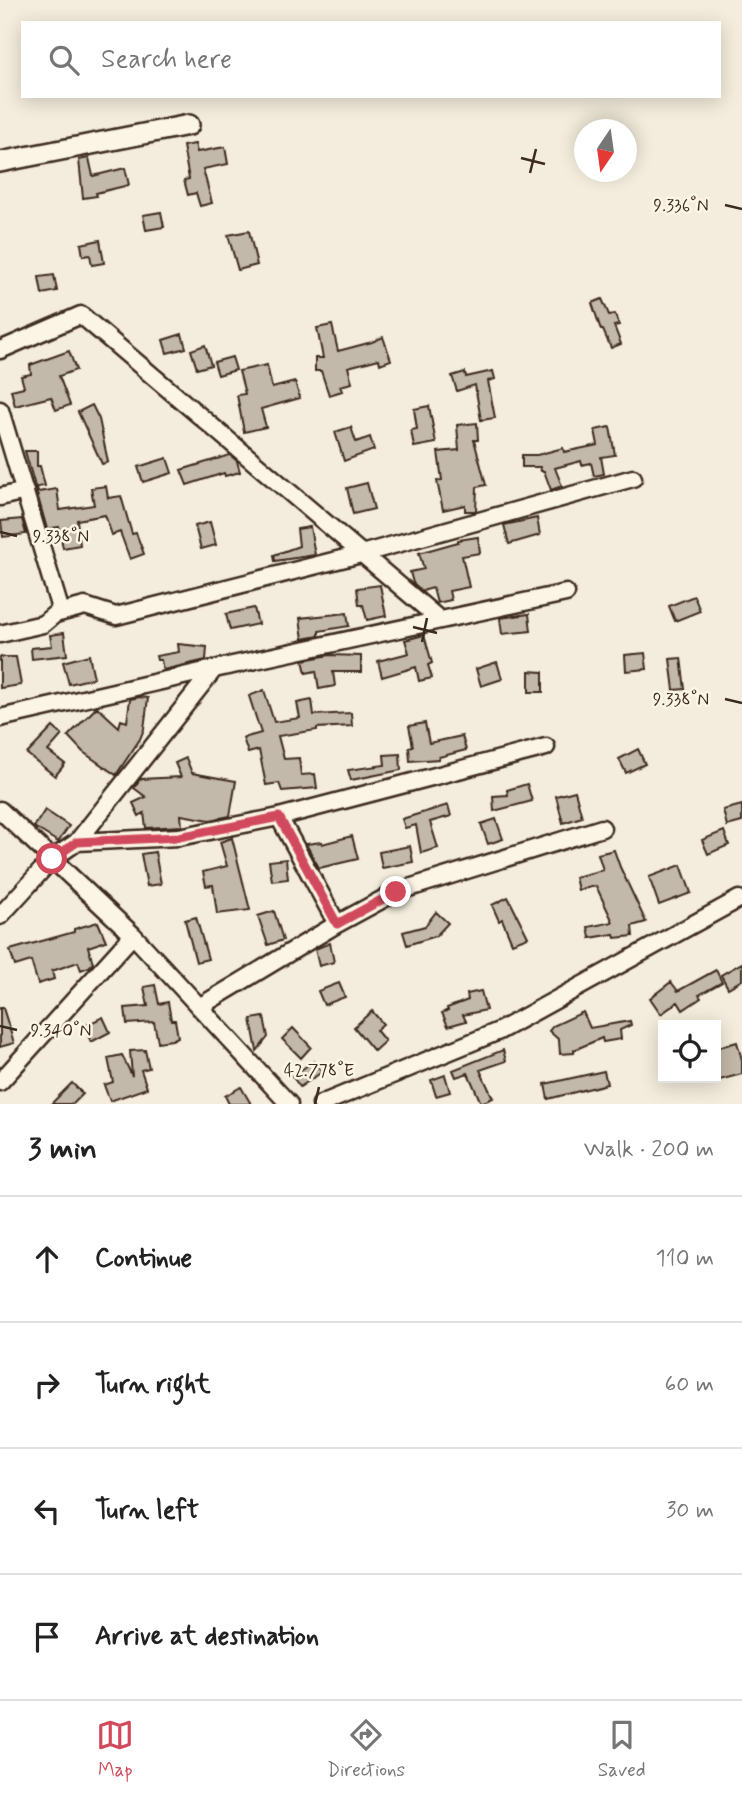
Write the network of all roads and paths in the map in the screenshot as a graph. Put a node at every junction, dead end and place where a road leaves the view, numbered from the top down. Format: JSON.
{"nodes":[{"id":1,"x":189,"y":125,"type":"dead end"},
{"id":2,"x":0,"y":162,"type":"edge"},
{"id":3,"x":0,"y":350,"type":"edge"},
{"id":4,"x":0,"y":410,"type":"edge"},
{"id":5,"x":633,"y":478,"type":"dead end"},
{"id":6,"x":24,"y":491,"type":"junction"},
{"id":7,"x":0,"y":497,"type":"edge"},
{"id":8,"x":361,"y":554,"type":"junction"},
{"id":9,"x":566,"y":593,"type":"dead end"},
{"id":10,"x":61,"y":612,"type":"junction"},
{"id":11,"x":440,"y":621,"type":"junction"},
{"id":12,"x":0,"y":634,"type":"edge"},
{"id":13,"x":214,"y":669,"type":"junction"},
{"id":14,"x":0,"y":718,"type":"edge"},
{"id":15,"x":546,"y":747,"type":"dead end"},
{"id":16,"x":0,"y":810,"type":"edge"},
{"id":17,"x":279,"y":817,"type":"junction"},
{"id":18,"x":602,"y":828,"type":"dead end"},
{"id":19,"x":77,"y":842,"type":"junction"},
{"id":20,"x":52,"y":859,"type":"junction"},
{"id":21,"x":739,"y":899,"type":"dead end"},
{"id":22,"x":0,"y":916,"type":"edge"},
{"id":23,"x":337,"y":924,"type":"junction"},
{"id":24,"x":133,"y":936,"type":"junction"},
{"id":25,"x":199,"y":1007,"type":"junction"},
{"id":26,"x":0,"y":1082,"type":"edge"},
{"id":27,"x":289,"y":1104,"type":"edge"},
{"id":28,"x":321,"y":1104,"type":"edge"}],
"edges":[{"from":1,"to":2,"type":"street"},
{"from":3,"to":8,"type":"street"},
{"from":4,"to":6,"type":"street"},
{"from":5,"to":8,"type":"street"},
{"from":6,"to":7,"type":"street"},
{"from":6,"to":10,"type":"street"},
{"from":8,"to":10,"type":"street"},
{"from":8,"to":11,"type":"street"},
{"from":9,"to":11,"type":"street"},
{"from":10,"to":12,"type":"street"},
{"from":11,"to":13,"type":"street"},
{"from":13,"to":14,"type":"street"},
{"from":13,"to":19,"type":"street"},
{"from":15,"to":17,"type":"street"},
{"from":16,"to":20,"type":"street"},
{"from":17,"to":19,"type":"street"},
{"from":17,"to":23,"type":"street"},
{"from":18,"to":23,"type":"street"},
{"from":19,"to":20,"type":"street"},
{"from":20,"to":22,"type":"street"},
{"from":20,"to":24,"type":"street"},
{"from":21,"to":28,"type":"street"},
{"from":23,"to":25,"type":"street"},
{"from":24,"to":25,"type":"street"},
{"from":24,"to":26,"type":"street"},
{"from":25,"to":27,"type":"street"}]}
